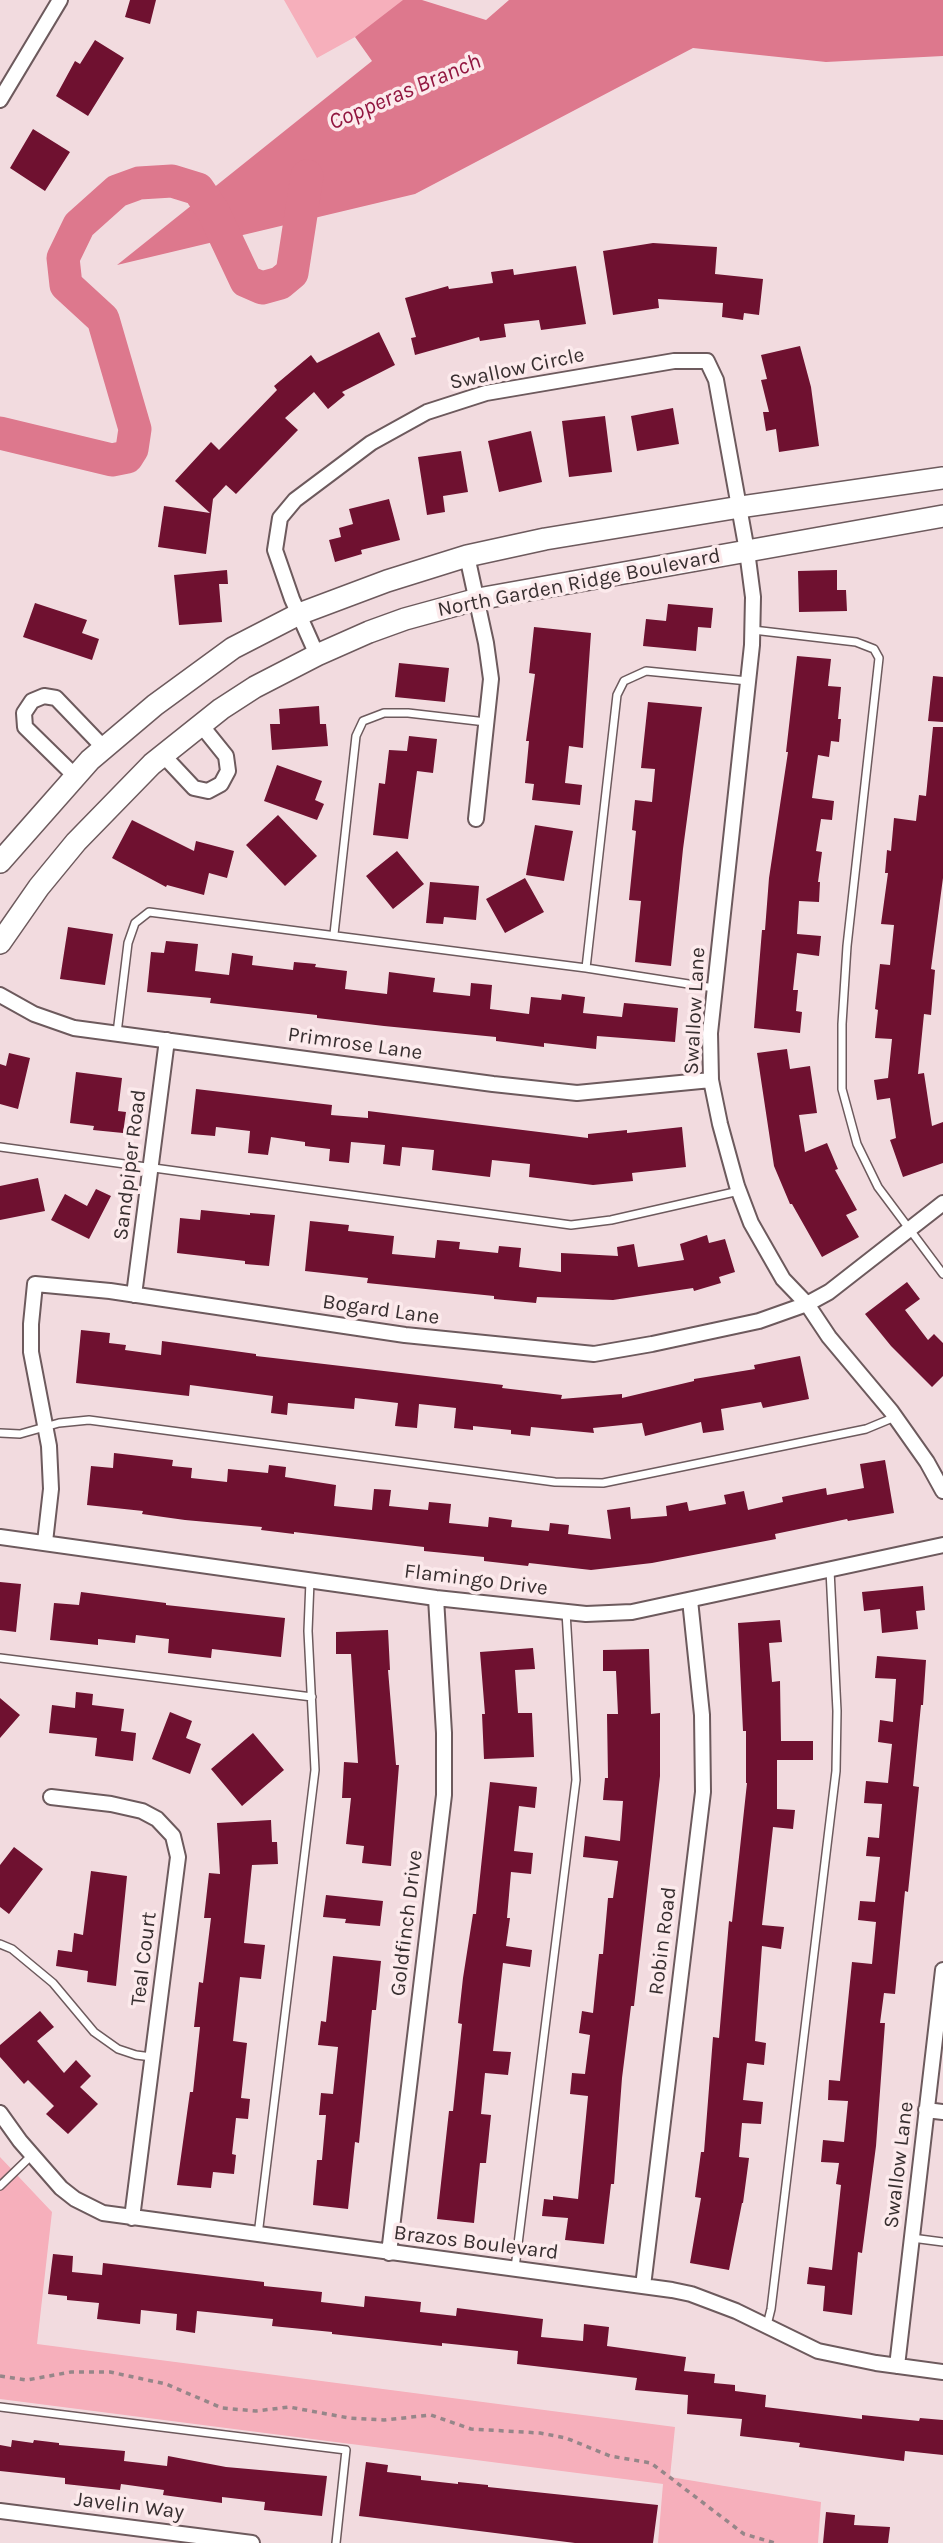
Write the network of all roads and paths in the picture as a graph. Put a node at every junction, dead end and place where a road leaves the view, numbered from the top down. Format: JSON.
{"nodes":[{"id":1,"x":60,"y":0,"type":"edge"},
{"id":2,"x":0,"y":100,"type":"edge"},
{"id":3,"x":943,"y":478,"type":"edge"},
{"id":4,"x":740,"y":507,"type":"junction"},
{"id":5,"x":943,"y":516,"type":"edge"},
{"id":6,"x":747,"y":551,"type":"junction"},
{"id":7,"x":467,"y":556,"type":"junction"},
{"id":8,"x":478,"y":599,"type":"junction"},
{"id":9,"x":299,"y":614,"type":"junction"},
{"id":10,"x":752,"y":630,"type":"junction"},
{"id":11,"x":317,"y":655,"type":"junction"},
{"id":12,"x":748,"y":681,"type":"junction"},
{"id":13,"x":486,"y":722,"type":"junction"},
{"id":14,"x":201,"y":725,"type":"junction"},
{"id":15,"x":104,"y":748,"type":"junction"},
{"id":16,"x":163,"y":755,"type":"junction"},
{"id":17,"x":75,"y":776,"type":"junction"},
{"id":18,"x":476,"y":819,"type":"dead end"},
{"id":19,"x":0,"y":862,"type":"edge"},
{"id":20,"x":334,"y":934,"type":"junction"},
{"id":21,"x":0,"y":943,"type":"edge"},
{"id":22,"x":586,"y":968,"type":"junction"},
{"id":23,"x":714,"y":988,"type":"junction"},
{"id":24,"x":0,"y":995,"type":"edge"},
{"id":25,"x":117,"y":1034,"type":"junction"},
{"id":26,"x":167,"y":1040,"type":"junction"},
{"id":27,"x":711,"y":1080,"type":"junction"},
{"id":28,"x":0,"y":1147,"type":"edge"},
{"id":29,"x":151,"y":1168,"type":"junction"},
{"id":30,"x":739,"y":1191,"type":"junction"},
{"id":31,"x":943,"y":1203,"type":"edge"},
{"id":32,"x":909,"y":1230,"type":"junction"},
{"id":33,"x":943,"y":1274,"type":"edge"},
{"id":34,"x":134,"y":1295,"type":"junction"},
{"id":35,"x":807,"y":1304,"type":"junction"},
{"id":36,"x":895,"y":1417,"type":"junction"},
{"id":37,"x":45,"y":1426,"type":"junction"},
{"id":38,"x":0,"y":1433,"type":"edge"},
{"id":39,"x":943,"y":1491,"type":"edge"},
{"id":40,"x":0,"y":1537,"type":"edge"},
{"id":41,"x":45,"y":1542,"type":"junction"},
{"id":42,"x":943,"y":1545,"type":"edge"},
{"id":43,"x":830,"y":1570,"type":"junction"},
{"id":44,"x":310,"y":1580,"type":"junction"},
{"id":45,"x":436,"y":1598,"type":"junction"},
{"id":46,"x":690,"y":1600,"type":"junction"},
{"id":47,"x":566,"y":1612,"type":"junction"},
{"id":48,"x":0,"y":1658,"type":"edge"},
{"id":49,"x":312,"y":1697,"type":"junction"},
{"id":50,"x":51,"y":1797,"type":"dead end"},
{"id":51,"x":0,"y":1944,"type":"edge"},
{"id":52,"x":943,"y":1978,"type":"edge"},
{"id":53,"x":153,"y":2057,"type":"junction"},
{"id":54,"x":926,"y":2110,"type":"junction"},
{"id":55,"x":943,"y":2112,"type":"edge"},
{"id":56,"x":0,"y":2113,"type":"edge"},
{"id":57,"x":0,"y":2128,"type":"edge"},
{"id":58,"x":20,"y":2141,"type":"junction"},
{"id":59,"x":32,"y":2155,"type":"junction"},
{"id":60,"x":0,"y":2186,"type":"edge"},
{"id":61,"x":132,"y":2218,"type":"junction"},
{"id":62,"x":258,"y":2235,"type":"junction"},
{"id":63,"x":911,"y":2238,"type":"junction"},
{"id":64,"x":943,"y":2242,"type":"edge"},
{"id":65,"x":389,"y":2253,"type":"junction"},
{"id":66,"x":515,"y":2269,"type":"junction"},
{"id":67,"x":643,"y":2286,"type":"junction"},
{"id":68,"x":766,"y":2326,"type":"junction"},
{"id":69,"x":897,"y":2366,"type":"junction"},
{"id":70,"x":943,"y":2372,"type":"edge"},
{"id":71,"x":0,"y":2376,"type":"edge"},
{"id":72,"x":0,"y":2407,"type":"edge"},
{"id":73,"x":0,"y":2511,"type":"edge"},
{"id":74,"x":252,"y":2543,"type":"edge"},
{"id":75,"x":337,"y":2543,"type":"edge"},
{"id":76,"x":775,"y":2543,"type":"edge"}],
"edges":[{"from":1,"to":2,"type":"street"},
{"from":3,"to":4,"type":"main road","name":"North Garden Ridge Boulevard"},
{"from":4,"to":6,"type":"street","name":"Swallow Circle"},
{"from":4,"to":7,"type":"main road","name":"North Garden Ridge Boulevard"},
{"from":4,"to":9,"type":"street","name":"Swallow Circle"},
{"from":5,"to":6,"type":"main road","name":"North Garden Ridge Boulevard"},
{"from":6,"to":8,"type":"main road","name":"North Garden Ridge Boulevard"},
{"from":6,"to":10,"type":"street","name":"Swallow Lane"},
{"from":7,"to":8,"type":"street"},
{"from":7,"to":9,"type":"main road","name":"North Garden Ridge Boulevard"},
{"from":8,"to":11,"type":"main road","name":"North Garden Ridge Boulevard"},
{"from":8,"to":13,"type":"street"},
{"from":9,"to":11,"type":"street","name":"Swallow Circle"},
{"from":9,"to":15,"type":"main road","name":"North Garden Ridge Boulevard"},
{"from":10,"to":12,"type":"street","name":"Swallow Lane"},
{"from":10,"to":32,"type":"lane"},
{"from":11,"to":14,"type":"main road","name":"North Garden Ridge Boulevard"},
{"from":12,"to":22,"type":"lane"},
{"from":12,"to":23,"type":"street","name":"Swallow Lane"},
{"from":13,"to":18,"type":"street"},
{"from":13,"to":20,"type":"lane"},
{"from":14,"to":16,"type":"main road","name":"North Garden Ridge Boulevard"},
{"from":14,"to":16,"type":"street"},
{"from":15,"to":17,"type":"main road","name":"North Garden Ridge Boulevard"},
{"from":15,"to":17,"type":"street"},
{"from":16,"to":21,"type":"main road","name":"North Garden Ridge Boulevard"},
{"from":17,"to":19,"type":"main road","name":"North Garden Ridge Boulevard"},
{"from":20,"to":22,"type":"lane"},
{"from":20,"to":25,"type":"lane"},
{"from":22,"to":23,"type":"lane"},
{"from":23,"to":27,"type":"street","name":"Swallow Lane"},
{"from":24,"to":25,"type":"street","name":"Primrose Lane"},
{"from":25,"to":26,"type":"street","name":"Primrose Lane"},
{"from":26,"to":27,"type":"street","name":"Primrose Lane"},
{"from":26,"to":29,"type":"street","name":"Sandpiper Road"},
{"from":27,"to":30,"type":"street","name":"Swallow Lane"},
{"from":28,"to":29,"type":"lane"},
{"from":29,"to":30,"type":"lane"},
{"from":29,"to":34,"type":"street","name":"Sandpiper Road"},
{"from":30,"to":35,"type":"street","name":"Swallow Lane"},
{"from":31,"to":32,"type":"street","name":"Bogard Lane"},
{"from":32,"to":33,"type":"lane"},
{"from":32,"to":35,"type":"street","name":"Bogard Lane"},
{"from":34,"to":35,"type":"street","name":"Bogard Lane"},
{"from":34,"to":37,"type":"street","name":"Bogard Lane"},
{"from":35,"to":36,"type":"street","name":"Swallow Lane"},
{"from":36,"to":37,"type":"lane"},
{"from":36,"to":39,"type":"street","name":"Swallow Lane"},
{"from":37,"to":38,"type":"lane"},
{"from":37,"to":41,"type":"street","name":"Bogard Lane"},
{"from":40,"to":41,"type":"street","name":"Flamingo Drive"},
{"from":41,"to":44,"type":"street","name":"Flamingo Drive"},
{"from":42,"to":43,"type":"street","name":"Flamingo Drive"},
{"from":43,"to":46,"type":"street","name":"Flamingo Drive"},
{"from":43,"to":68,"type":"lane"},
{"from":44,"to":45,"type":"street","name":"Flamingo Drive"},
{"from":44,"to":49,"type":"lane"},
{"from":45,"to":47,"type":"street","name":"Flamingo Drive"},
{"from":45,"to":65,"type":"street","name":"Goldfinch Drive"},
{"from":46,"to":47,"type":"street","name":"Flamingo Drive"},
{"from":46,"to":67,"type":"street","name":"Robin Road"},
{"from":47,"to":66,"type":"lane"},
{"from":48,"to":49,"type":"lane"},
{"from":49,"to":62,"type":"lane"},
{"from":50,"to":53,"type":"street","name":"Teal Court"},
{"from":51,"to":53,"type":"lane"},
{"from":52,"to":54,"type":"street","name":"Swallow Lane"},
{"from":53,"to":61,"type":"street","name":"Teal Court"},
{"from":54,"to":55,"type":"street"},
{"from":54,"to":63,"type":"street","name":"Swallow Lane"},
{"from":56,"to":58,"type":"street","name":"Brazos Boulevard"},
{"from":57,"to":58,"type":"street","name":"Brazos Boulevard"},
{"from":58,"to":59,"type":"street","name":"Brazos Boulevard"},
{"from":59,"to":60,"type":"lane"},
{"from":59,"to":61,"type":"street","name":"Brazos Boulevard"},
{"from":61,"to":62,"type":"street","name":"Brazos Boulevard"},
{"from":62,"to":65,"type":"street","name":"Brazos Boulevard"},
{"from":63,"to":64,"type":"lane"},
{"from":63,"to":69,"type":"street","name":"Swallow Lane"},
{"from":65,"to":66,"type":"street","name":"Brazos Boulevard"},
{"from":66,"to":67,"type":"street","name":"Brazos Boulevard"},
{"from":67,"to":68,"type":"street","name":"Brazos Boulevard"},
{"from":68,"to":69,"type":"street","name":"Brazos Boulevard"},
{"from":69,"to":70,"type":"street","name":"Brazos Boulevard"},
{"from":71,"to":76,"type":"path"},
{"from":72,"to":75,"type":"lane"},
{"from":73,"to":74,"type":"street","name":"Javelin Way"}]}
